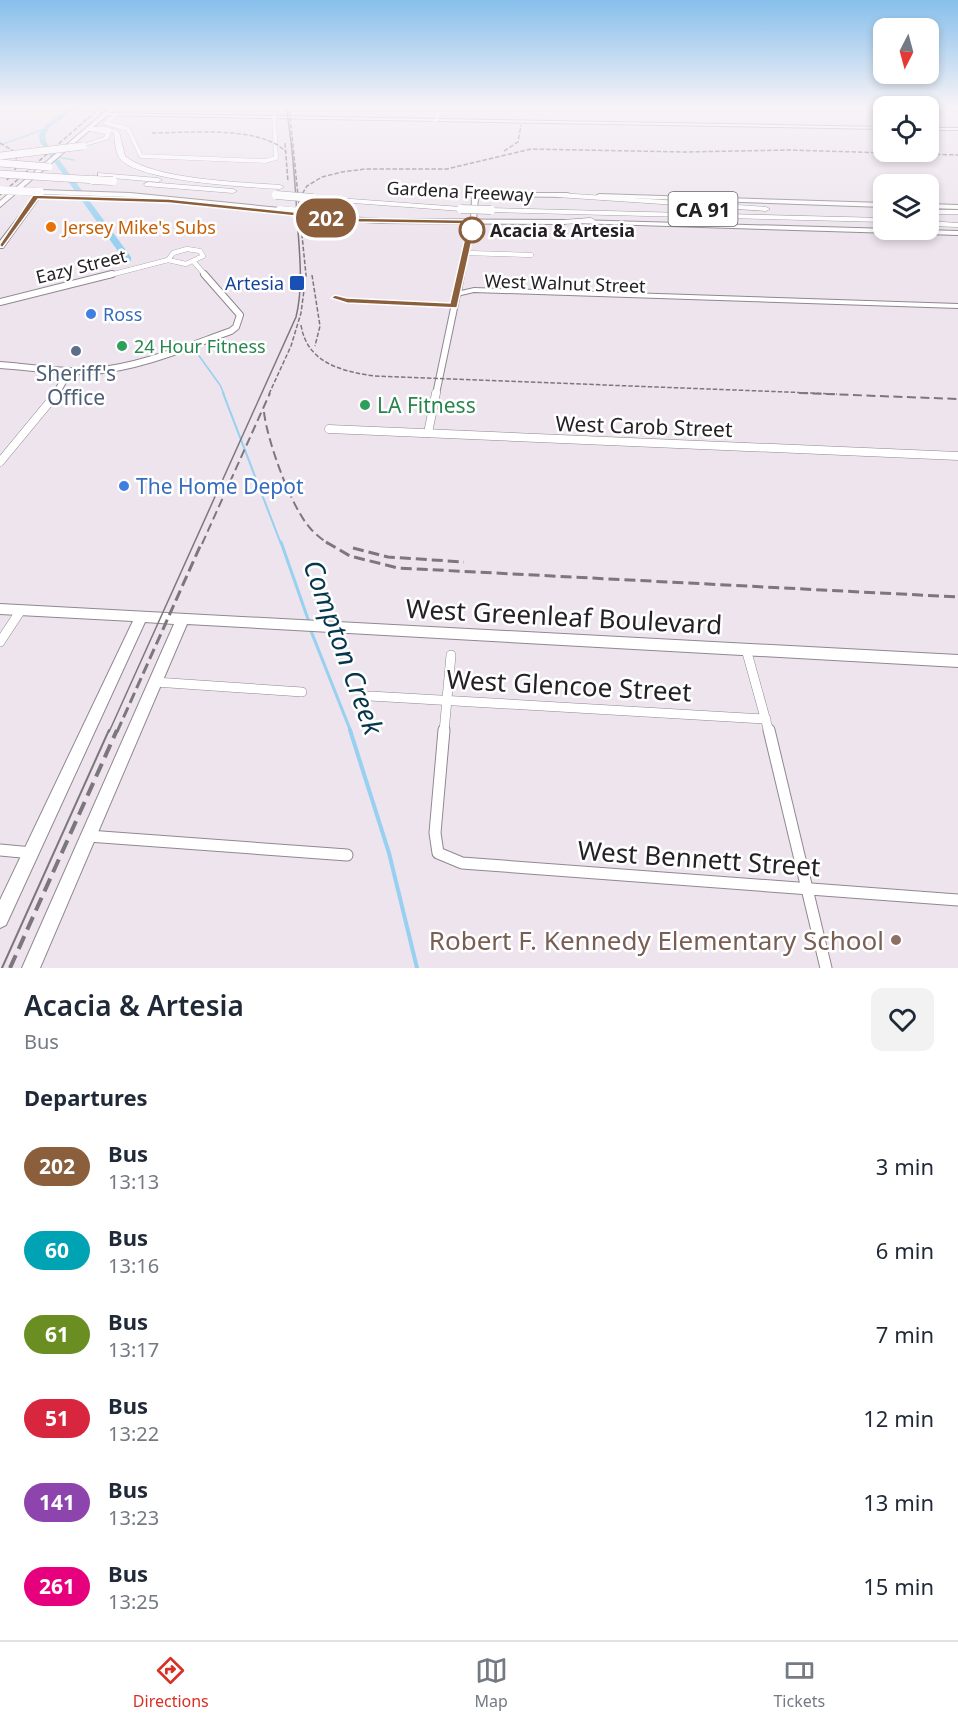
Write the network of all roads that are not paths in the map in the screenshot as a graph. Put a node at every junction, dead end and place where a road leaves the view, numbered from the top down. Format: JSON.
{"nodes":[{"id":1,"x":40,"y":151,"type":"edge"},
{"id":2,"x":61,"y":151,"type":"edge"},
{"id":3,"x":120,"y":151,"type":"edge"},
{"id":4,"x":139,"y":151,"type":"edge"},
{"id":5,"x":276,"y":151,"type":"edge"},
{"id":6,"x":0,"y":156,"type":"edge"},
{"id":7,"x":0,"y":163,"type":"edge"},
{"id":8,"x":56,"y":168,"type":"dead end"},
{"id":9,"x":67,"y":169,"type":"dead end"},
{"id":10,"x":0,"y":172,"type":"edge"},
{"id":11,"x":109,"y":177,"type":"junction"},
{"id":12,"x":0,"y":190,"type":"edge"},
{"id":13,"x":279,"y":191,"type":"junction"},
{"id":14,"x":314,"y":194,"type":"junction"},
{"id":15,"x":0,"y":195,"type":"edge"},
{"id":16,"x":560,"y":195,"type":"junction"},
{"id":17,"x":36,"y":196,"type":"junction"},
{"id":18,"x":0,"y":205,"type":"edge"},
{"id":19,"x":462,"y":205,"type":"junction"},
{"id":20,"x":873,"y":205,"type":"edge"},
{"id":21,"x":492,"y":206,"type":"junction"},
{"id":22,"x":939,"y":206,"type":"edge"},
{"id":23,"x":958,"y":207,"type":"edge"},
{"id":24,"x":503,"y":210,"type":"junction"},
{"id":25,"x":819,"y":212,"type":"junction"},
{"id":26,"x":860,"y":216,"type":"junction"},
{"id":27,"x":740,"y":217,"type":"junction"},
{"id":28,"x":873,"y":217,"type":"edge"},
{"id":29,"x":873,"y":217,"type":"edge"},
{"id":30,"x":873,"y":217,"type":"edge"},
{"id":31,"x":939,"y":218,"type":"edge"},
{"id":32,"x":958,"y":219,"type":"edge"},
{"id":33,"x":473,"y":221,"type":"junction"},
{"id":34,"x":564,"y":222,"type":"junction"},
{"id":35,"x":958,"y":233,"type":"edge"},
{"id":36,"x":0,"y":246,"type":"edge"},
{"id":37,"x":466,"y":254,"type":"junction"},
{"id":38,"x":531,"y":255,"type":"dead end"},
{"id":39,"x":168,"y":260,"type":"junction"},
{"id":40,"x":194,"y":262,"type":"junction"},
{"id":41,"x":457,"y":294,"type":"junction"},
{"id":42,"x":0,"y":302,"type":"edge"},
{"id":43,"x":958,"y":306,"type":"edge"},
{"id":44,"x":921,"y":307,"type":"junction"},
{"id":45,"x":958,"y":311,"type":"edge"},
{"id":46,"x":0,"y":365,"type":"edge"},
{"id":47,"x":69,"y":371,"type":"junction"},
{"id":48,"x":329,"y":429,"type":"dead end"},
{"id":49,"x":428,"y":433,"type":"junction"},
{"id":50,"x":958,"y":456,"type":"edge"},
{"id":51,"x":0,"y":462,"type":"edge"},
{"id":52,"x":0,"y":609,"type":"edge"},
{"id":53,"x":21,"y":610,"type":"junction"},
{"id":54,"x":141,"y":617,"type":"junction"},
{"id":55,"x":174,"y":619,"type":"junction"},
{"id":56,"x":0,"y":642,"type":"edge"},
{"id":57,"x":746,"y":649,"type":"junction"},
{"id":58,"x":451,"y":655,"type":"dead end"},
{"id":59,"x":958,"y":661,"type":"edge"},
{"id":60,"x":155,"y":682,"type":"junction"},
{"id":61,"x":302,"y":692,"type":"dead end"},
{"id":62,"x":370,"y":696,"type":"dead end"},
{"id":63,"x":448,"y":700,"type":"junction"},
{"id":64,"x":766,"y":719,"type":"junction"},
{"id":65,"x":88,"y":836,"type":"junction"},
{"id":66,"x":0,"y":850,"type":"edge"},
{"id":67,"x":32,"y":853,"type":"junction"},
{"id":68,"x":347,"y":855,"type":"dead end"},
{"id":69,"x":807,"y":889,"type":"junction"},
{"id":70,"x":958,"y":900,"type":"edge"},
{"id":71,"x":0,"y":919,"type":"edge"},
{"id":72,"x":31,"y":968,"type":"edge"},
{"id":73,"x":826,"y":968,"type":"edge"}],
"edges":[{"from":1,"to":6,"type":"highway","bridge":true},
{"from":2,"to":18,"type":"main road","bridge":true},
{"from":3,"to":13,"type":"highway"},
{"from":4,"to":5,"type":"street"},
{"from":7,"to":8,"type":"highway","bridge":true},
{"from":9,"to":11,"type":"highway"},
{"from":10,"to":11,"type":"highway","name":"Gardena Freeway","number":"CA 91","bridge":true},
{"from":10,"to":11,"type":"highway","name":"Gardena Freeway","number":"CA 91"},
{"from":11,"to":13,"type":"highway","name":"Gardena Freeway","number":"CA 91"},
{"from":11,"to":13,"type":"highway","name":"Gardena Freeway","number":"CA 91"},
{"from":12,"to":17,"type":"main road","bridge":true},
{"from":13,"to":14,"type":"highway","name":"Gardena Freeway","number":"CA 91","bridge":true},
{"from":14,"to":19,"type":"highway","name":"Gardena Freeway","number":"CA 91"},
{"from":14,"to":19,"type":"highway","name":"Gardena Freeway","number":"CA 91"},
{"from":15,"to":17,"type":"main road"},
{"from":16,"to":20,"type":"street"},
{"from":16,"to":25,"type":"highway"},
{"from":16,"to":33,"type":"street"},
{"from":17,"to":33,"type":"main road","bridge":true},
{"from":17,"to":36,"type":"main road"},
{"from":19,"to":21,"type":"highway","name":"Gardena Freeway","number":"CA 91","bridge":true},
{"from":21,"to":24,"type":"highway","name":"Gardena Freeway","number":"CA 91"},
{"from":21,"to":25,"type":"highway","name":"Gardena Freeway","number":"CA 91"},
{"from":21,"to":28,"type":"highway"},
{"from":22,"to":23,"type":"street"},
{"from":24,"to":27,"type":"highway","name":"Gardena Freeway","number":"CA 91"},
{"from":24,"to":29,"type":"highway"},
{"from":25,"to":26,"type":"highway","name":"Gardena Freeway","number":"CA 91"},
{"from":26,"to":27,"type":"highway","name":"Gardena Freeway","number":"CA 91"},
{"from":26,"to":30,"type":"highway"},
{"from":27,"to":34,"type":"highway"},
{"from":31,"to":32,"type":"highway"},
{"from":33,"to":34,"type":"main road"},
{"from":33,"to":37,"type":"street"},
{"from":34,"to":35,"type":"street"},
{"from":37,"to":38,"type":"street"},
{"from":37,"to":41,"type":"street"},
{"from":39,"to":40,"type":"street"},
{"from":39,"to":40,"type":"street"},
{"from":39,"to":42,"type":"street","name":"Eazy Street"},
{"from":40,"to":47,"type":"street"},
{"from":41,"to":44,"type":"street","name":"West Walnut Street"},
{"from":41,"to":49,"type":"street"},
{"from":43,"to":44,"type":"street","name":"West Walnut Street"},
{"from":44,"to":45,"type":"street","name":"West Walnut Street"},
{"from":46,"to":47,"type":"street"},
{"from":47,"to":51,"type":"street"},
{"from":48,"to":49,"type":"street","name":"West Carob Street"},
{"from":49,"to":50,"type":"street","name":"West Carob Street"},
{"from":52,"to":53,"type":"street","name":"West Greenleaf Boulevard"},
{"from":53,"to":54,"type":"street","name":"West Greenleaf Boulevard"},
{"from":53,"to":56,"type":"street"},
{"from":54,"to":55,"type":"street","name":"West Greenleaf Boulevard"},
{"from":54,"to":67,"type":"street"},
{"from":55,"to":57,"type":"street","name":"West Greenleaf Boulevard"},
{"from":55,"to":60,"type":"street"},
{"from":57,"to":59,"type":"street","name":"West Greenleaf Boulevard"},
{"from":57,"to":64,"type":"street"},
{"from":58,"to":63,"type":"street"},
{"from":60,"to":61,"type":"street"},
{"from":60,"to":65,"type":"street"},
{"from":62,"to":63,"type":"street","name":"West Glencoe Street"},
{"from":63,"to":64,"type":"street","name":"West Glencoe Street"},
{"from":63,"to":69,"type":"street","name":"West Bennett Street"},
{"from":64,"to":69,"type":"street"},
{"from":65,"to":68,"type":"street"},
{"from":65,"to":72,"type":"street"},
{"from":66,"to":67,"type":"street"},
{"from":67,"to":71,"type":"street"},
{"from":69,"to":70,"type":"street","name":"West Bennett Street"},
{"from":69,"to":73,"type":"street"}]}
